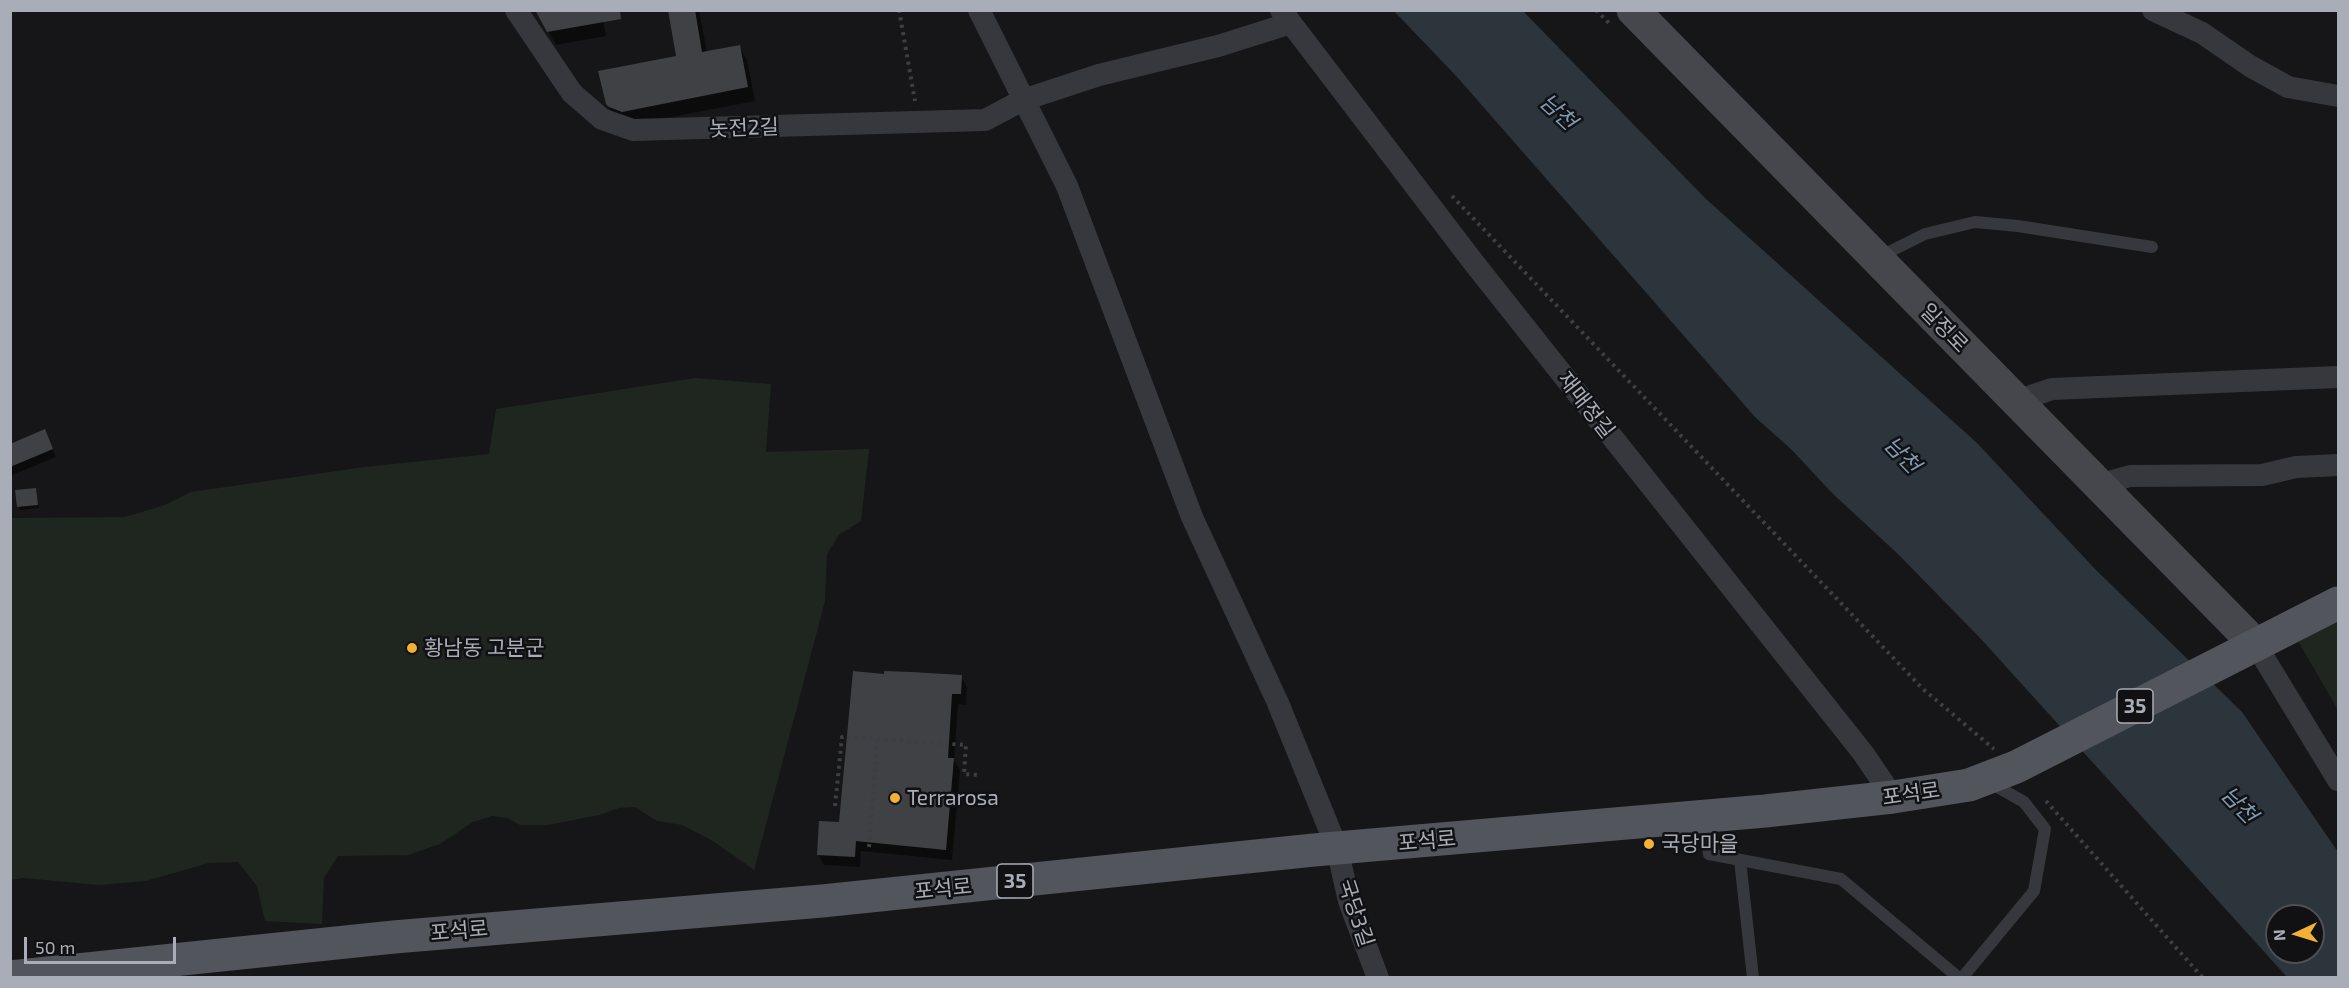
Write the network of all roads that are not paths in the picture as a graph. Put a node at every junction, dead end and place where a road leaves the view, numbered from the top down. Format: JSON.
{"nodes":[{"id":1,"x":516,"y":10,"type":"edge"},
{"id":2,"x":980,"y":10,"type":"edge"},
{"id":3,"x":2152,"y":10,"type":"edge"},
{"id":4,"x":1640,"y":12,"type":"edge"},
{"id":5,"x":1286,"y":17,"type":"edge"},
{"id":6,"x":2338,"y":96,"type":"edge"},
{"id":7,"x":1023,"y":100,"type":"junction"},
{"id":8,"x":2152,"y":247,"type":"dead end"},
{"id":9,"x":1876,"y":258,"type":"junction"},
{"id":10,"x":2338,"y":377,"type":"edge"},
{"id":11,"x":2016,"y":401,"type":"junction"},
{"id":12,"x":2338,"y":465,"type":"edge"},
{"id":13,"x":2098,"y":485,"type":"junction"},
{"id":14,"x":2338,"y":603,"type":"edge"},
{"id":15,"x":2256,"y":645,"type":"junction"},
{"id":16,"x":1985,"y":780,"type":"junction"},
{"id":17,"x":2338,"y":780,"type":"edge"},
{"id":18,"x":1893,"y":797,"type":"junction"},
{"id":19,"x":1704,"y":816,"type":"junction"},
{"id":20,"x":1337,"y":848,"type":"junction"},
{"id":21,"x":1740,"y":860,"type":"junction"},
{"id":22,"x":10,"y":977,"type":"edge"},
{"id":23,"x":1378,"y":978,"type":"edge"},
{"id":24,"x":1753,"y":978,"type":"edge"},
{"id":25,"x":1960,"y":978,"type":"edge"}],
"edges":[{"from":1,"to":7,"type":"street","name":"놋전2길"},
{"from":2,"to":7,"type":"street","name":"국당3길"},
{"from":3,"to":6,"type":"street"},
{"from":4,"to":9,"type":"street","name":"일정로"},
{"from":5,"to":7,"type":"street","name":"놋전2길"},
{"from":5,"to":18,"type":"street","name":"재매정길"},
{"from":7,"to":20,"type":"street","name":"국당3길"},
{"from":8,"to":9,"type":"lane"},
{"from":9,"to":11,"type":"street","name":"일정로"},
{"from":10,"to":11,"type":"street"},
{"from":11,"to":13,"type":"street","name":"일정로"},
{"from":12,"to":13,"type":"street"},
{"from":13,"to":15,"type":"street","name":"일정로"},
{"from":14,"to":15,"type":"main road","number":"35"},
{"from":15,"to":16,"type":"main road","name":"포석로","number":"35"},
{"from":15,"to":17,"type":"street"},
{"from":16,"to":18,"type":"main road","name":"포석로","number":"35"},
{"from":16,"to":25,"type":"lane"},
{"from":18,"to":19,"type":"main road","name":"포석로","number":"35"},
{"from":19,"to":20,"type":"main road","name":"포석로","number":"35"},
{"from":19,"to":21,"type":"lane"},
{"from":20,"to":22,"type":"main road","name":"포석로","number":"35"},
{"from":20,"to":23,"type":"street","name":"국당3길"},
{"from":21,"to":24,"type":"lane"},
{"from":21,"to":25,"type":"lane"}]}
